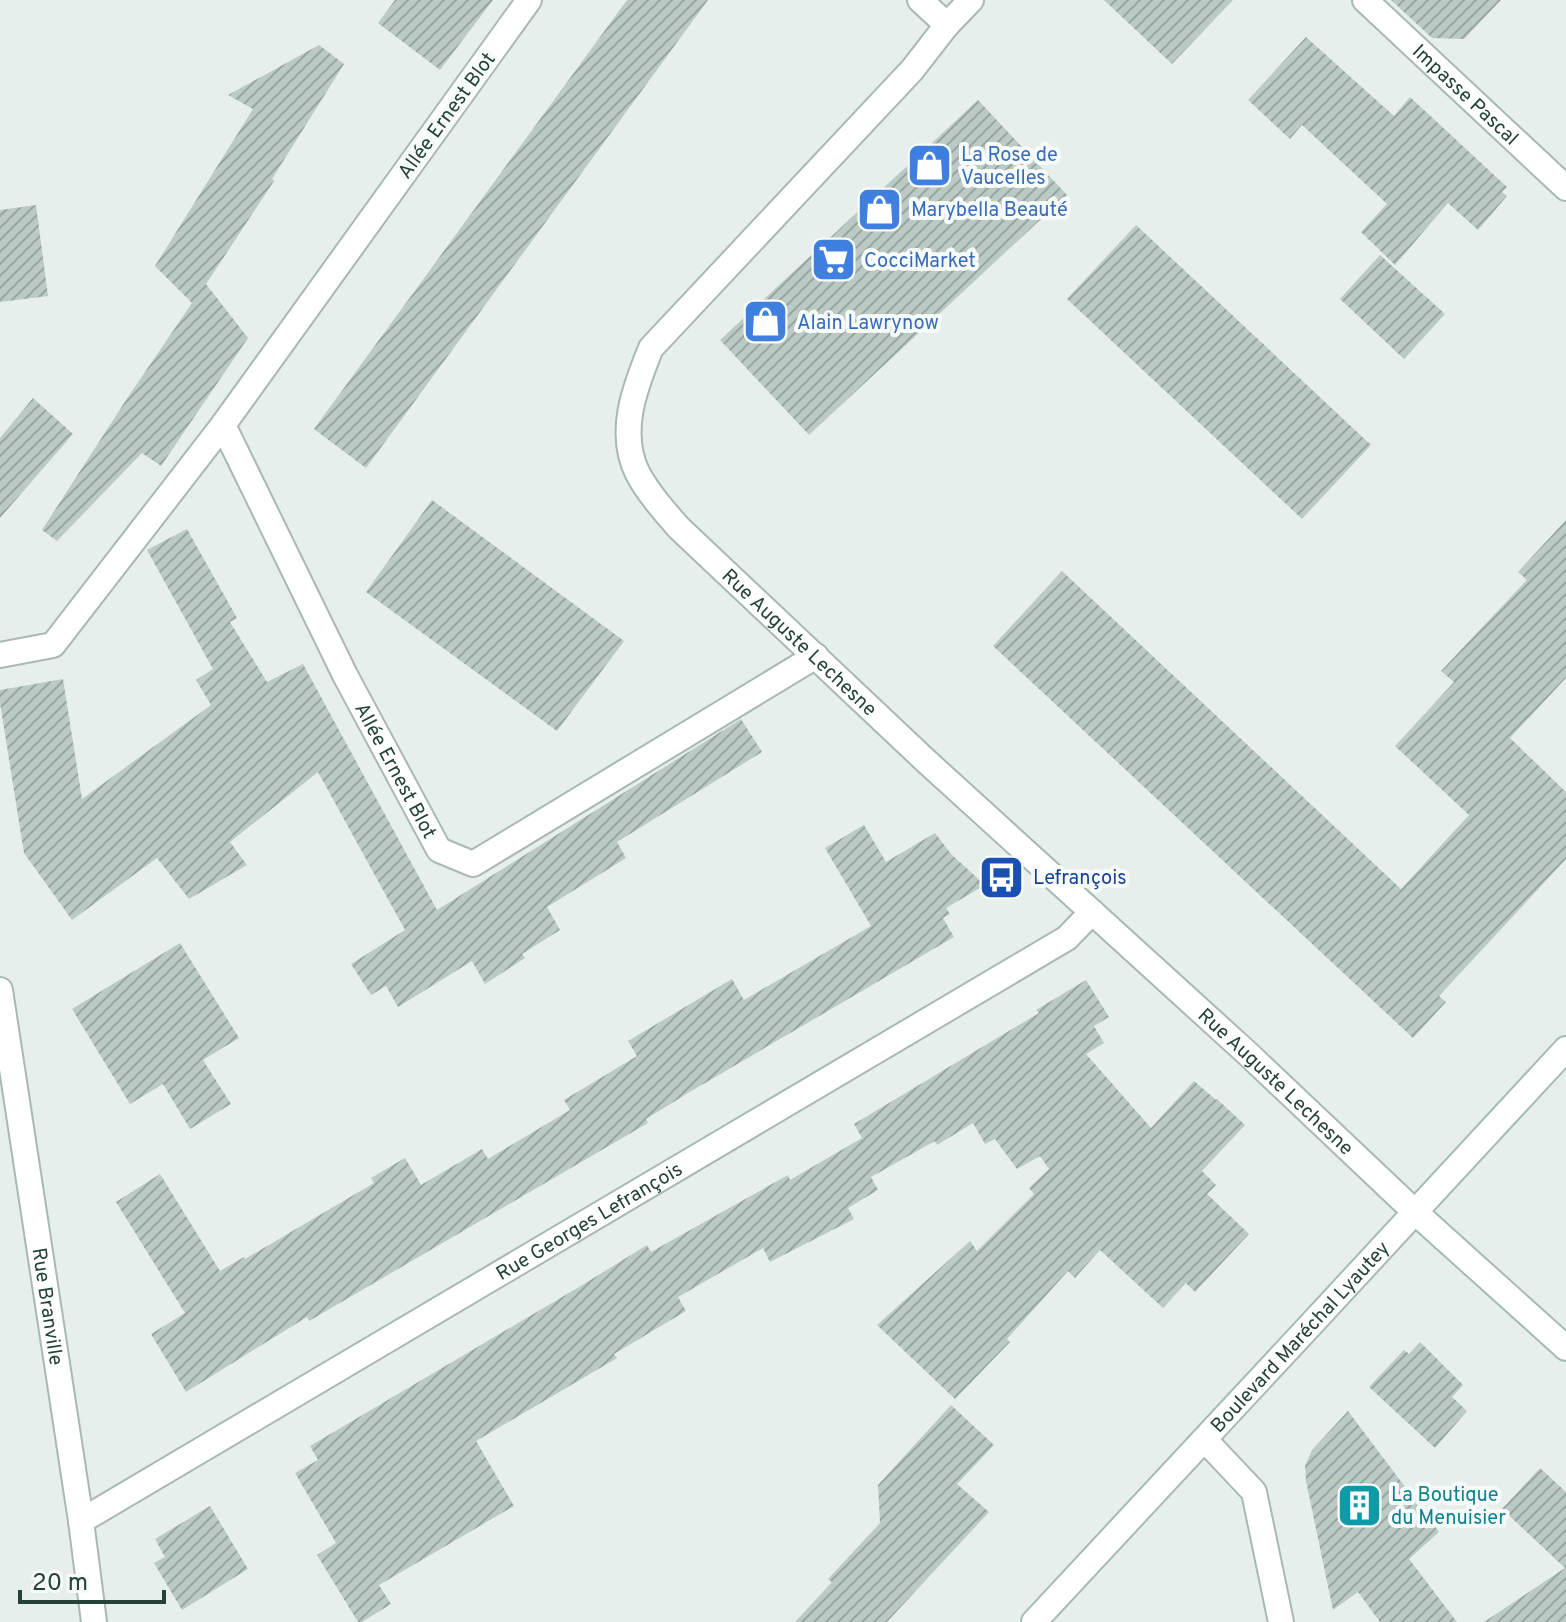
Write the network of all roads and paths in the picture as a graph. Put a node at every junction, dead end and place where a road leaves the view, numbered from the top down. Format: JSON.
{"nodes":[{"id":1,"x":529,"y":0,"type":"edge"},
{"id":2,"x":920,"y":0,"type":"edge"},
{"id":3,"x":971,"y":0,"type":"edge"},
{"id":4,"x":1365,"y":0,"type":"edge"},
{"id":5,"x":947,"y":25,"type":"junction"},
{"id":6,"x":1566,"y":188,"type":"edge"},
{"id":7,"x":223,"y":425,"type":"junction"},
{"id":8,"x":0,"y":655,"type":"edge"},
{"id":9,"x":816,"y":656,"type":"junction"},
{"id":10,"x":1092,"y":912,"type":"junction"},
{"id":11,"x":0,"y":990,"type":"edge"},
{"id":12,"x":1566,"y":1049,"type":"edge"},
{"id":13,"x":1415,"y":1212,"type":"junction"},
{"id":14,"x":1566,"y":1348,"type":"edge"},
{"id":15,"x":1205,"y":1440,"type":"junction"},
{"id":16,"x":81,"y":1521,"type":"junction"},
{"id":17,"x":94,"y":1622,"type":"edge"},
{"id":18,"x":1034,"y":1622,"type":"edge"},
{"id":19,"x":1281,"y":1622,"type":"edge"}],
"edges":[{"from":1,"to":7,"type":"street","name":"Allée Ernest Blot"},
{"from":2,"to":5,"type":"street"},
{"from":3,"to":5,"type":"street","name":"Rue Auguste Lechesne"},
{"from":4,"to":6,"type":"street","name":"Impasse Pascal"},
{"from":5,"to":9,"type":"street","name":"Rue Auguste Lechesne"},
{"from":7,"to":8,"type":"street","name":"Allée Ernest Blot"},
{"from":7,"to":9,"type":"street","name":"Allée Ernest Blot"},
{"from":9,"to":10,"type":"street","name":"Rue Auguste Lechesne"},
{"from":10,"to":13,"type":"street","name":"Rue Auguste Lechesne"},
{"from":10,"to":16,"type":"street","name":"Rue Georges Lefrançois"},
{"from":11,"to":16,"type":"street","name":"Rue Branville"},
{"from":12,"to":13,"type":"street","name":"Boulevard Maréchal Lyautey"},
{"from":13,"to":14,"type":"street","name":"Rue Auguste Lechesne"},
{"from":13,"to":15,"type":"street","name":"Boulevard Maréchal Lyautey"},
{"from":15,"to":18,"type":"street","name":"Boulevard Maréchal Lyautey"},
{"from":15,"to":19,"type":"street"},
{"from":16,"to":17,"type":"street","name":"Rue Branville"}]}
